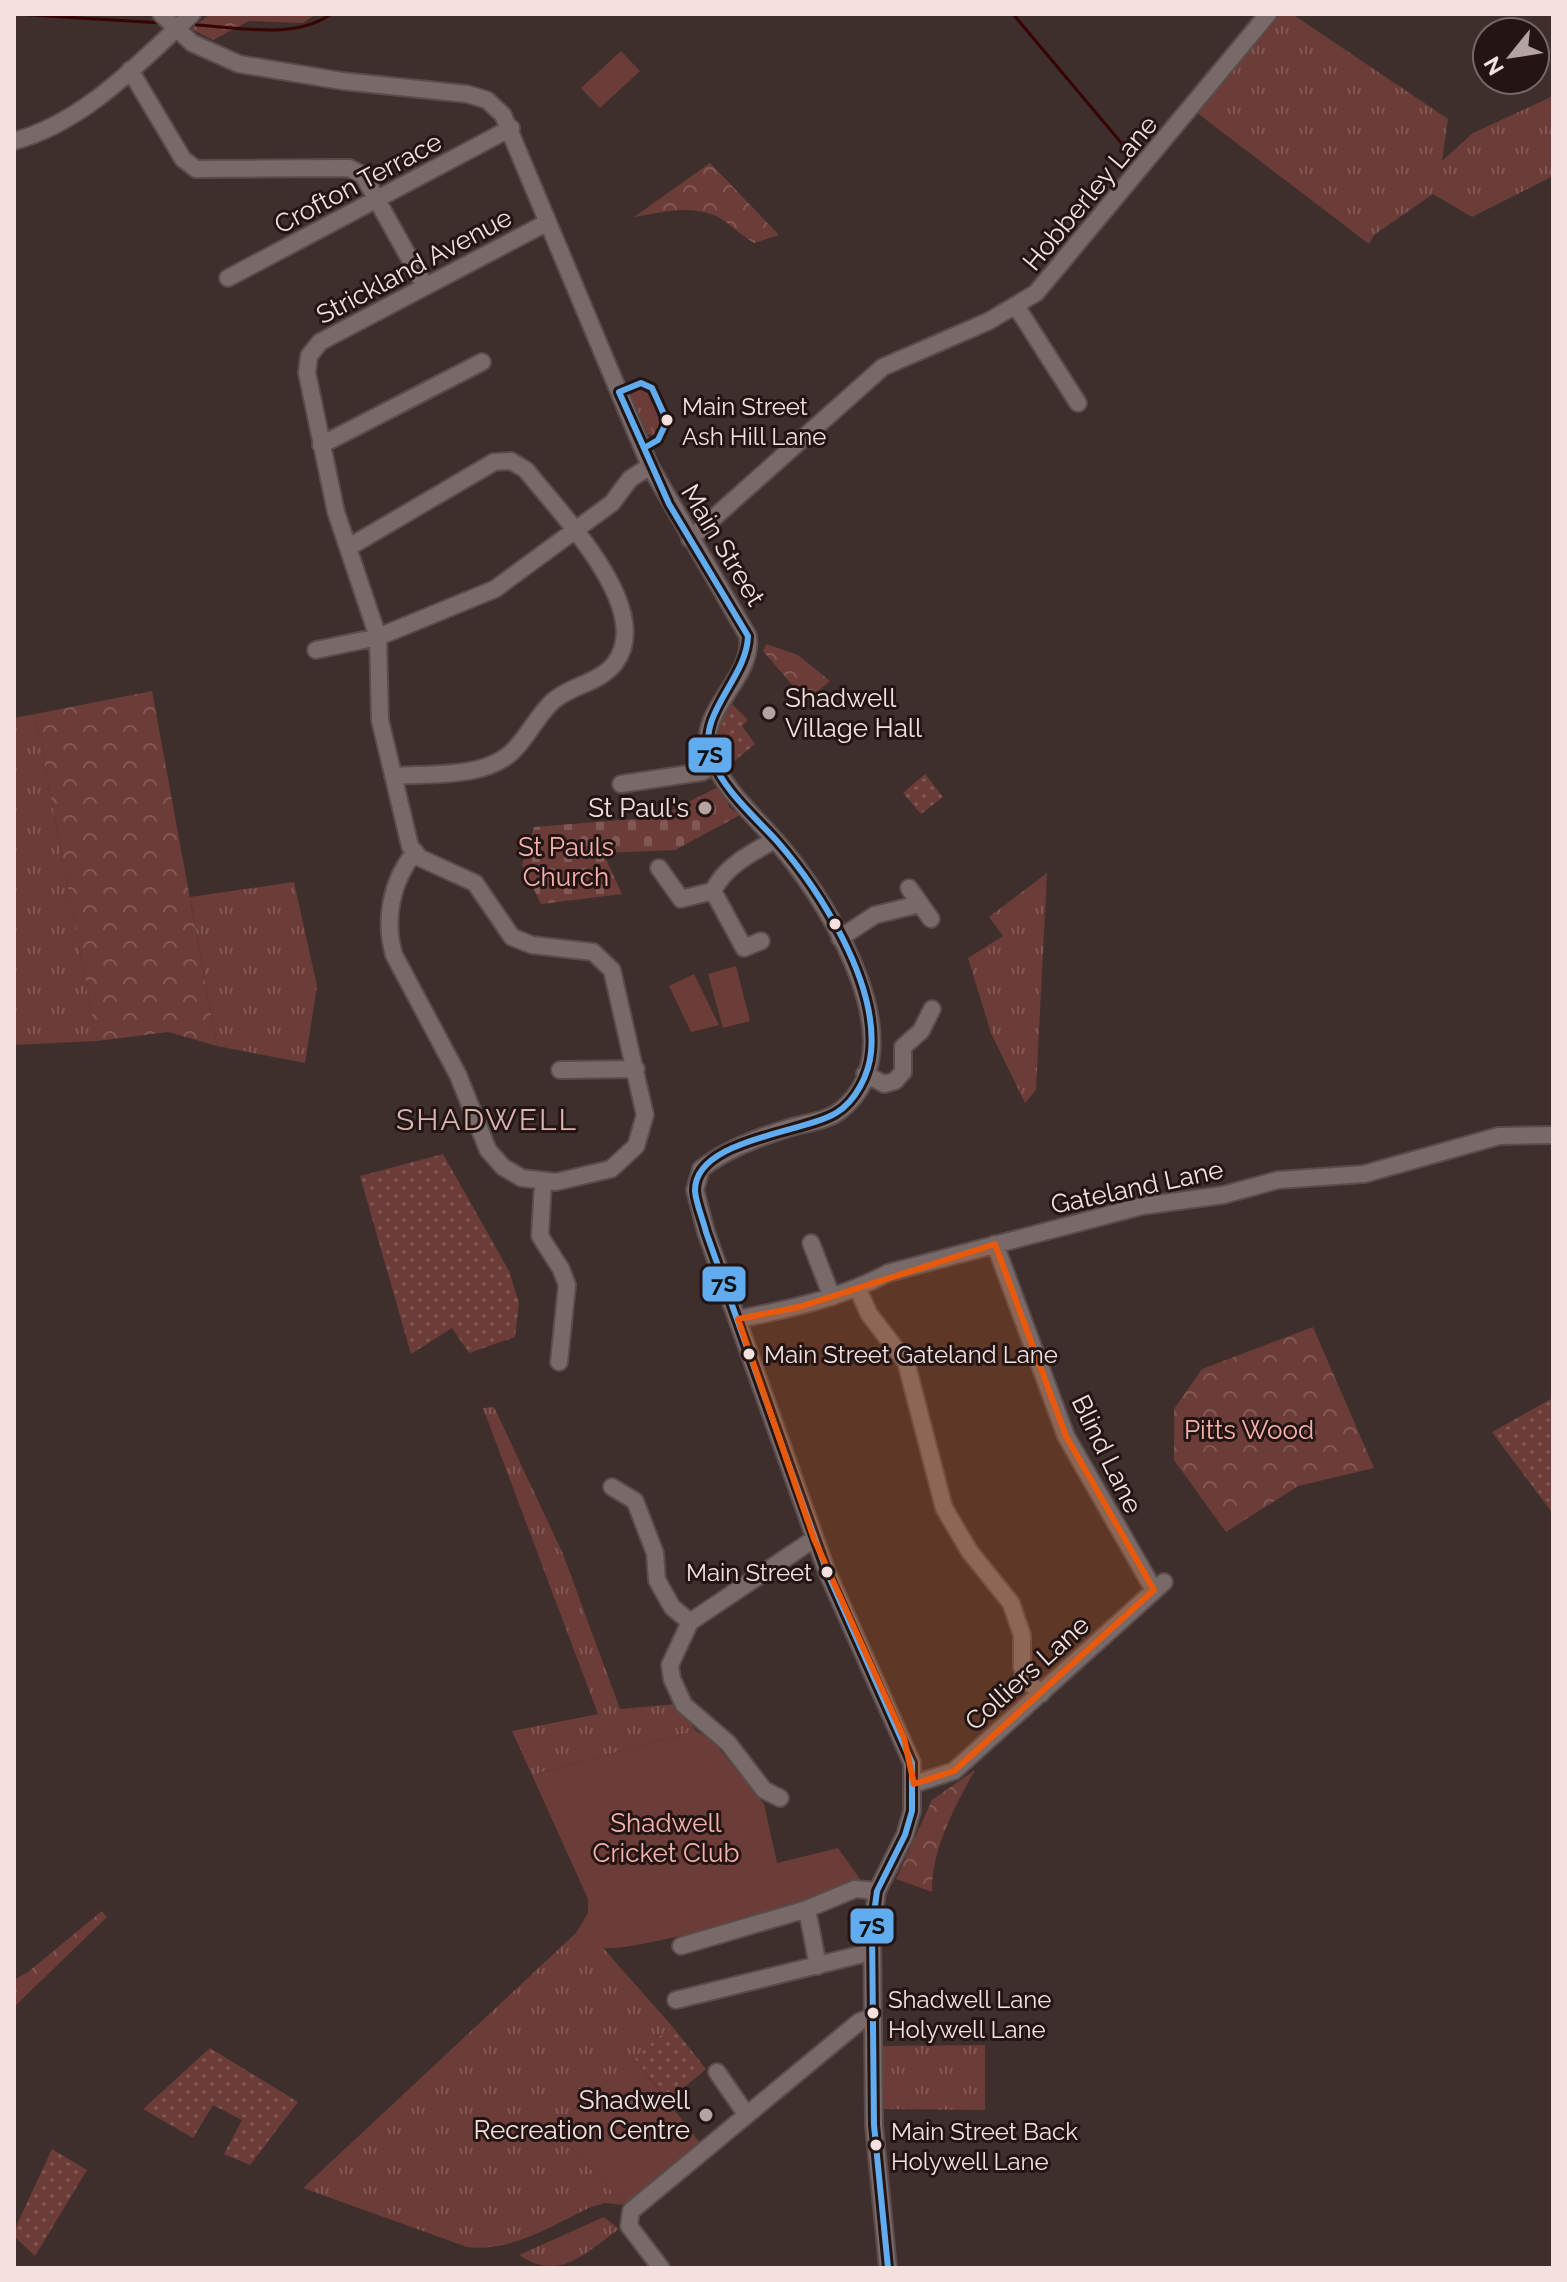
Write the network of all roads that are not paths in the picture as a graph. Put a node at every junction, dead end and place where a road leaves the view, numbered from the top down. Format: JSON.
{"nodes":[{"id":1,"x":161,"y":14,"type":"edge"},
{"id":2,"x":192,"y":14,"type":"edge"},
{"id":3,"x":1268,"y":14,"type":"edge"},
{"id":4,"x":177,"y":28,"type":"junction"},
{"id":5,"x":130,"y":70,"type":"junction"},
{"id":6,"x":511,"y":128,"type":"junction"},
{"id":7,"x":14,"y":141,"type":"edge"},
{"id":8,"x":378,"y":199,"type":"junction"},
{"id":9,"x":548,"y":222,"type":"junction"},
{"id":10,"x":228,"y":278,"type":"dead end"},
{"id":11,"x":425,"y":286,"type":"junction"},
{"id":12,"x":1016,"y":306,"type":"junction"},
{"id":13,"x":482,"y":362,"type":"dead end"},
{"id":14,"x":1078,"y":403,"type":"dead end"},
{"id":15,"x":321,"y":445,"type":"junction"},
{"id":16,"x":650,"y":466,"type":"junction"},
{"id":17,"x":575,"y":532,"type":"junction"},
{"id":18,"x":690,"y":539,"type":"junction"},
{"id":19,"x":349,"y":547,"type":"junction"},
{"id":20,"x":378,"y":637,"type":"junction"},
{"id":21,"x":316,"y":650,"type":"dead end"},
{"id":22,"x":715,"y":764,"type":"junction"},
{"id":23,"x":393,"y":776,"type":"junction"},
{"id":24,"x":621,"y":784,"type":"dead end"},
{"id":25,"x":775,"y":840,"type":"junction"},
{"id":26,"x":414,"y":853,"type":"junction"},
{"id":27,"x":659,"y":868,"type":"dead end"},
{"id":28,"x":909,"y":888,"type":"dead end"},
{"id":29,"x":713,"y":891,"type":"junction"},
{"id":30,"x":920,"y":904,"type":"junction"},
{"id":31,"x":931,"y":919,"type":"dead end"},
{"id":32,"x":840,"y":938,"type":"junction"},
{"id":33,"x":761,"y":941,"type":"dead end"},
{"id":34,"x":931,"y":1006,"type":"dead end"},
{"id":35,"x":636,"y":1069,"type":"junction"},
{"id":36,"x":560,"y":1070,"type":"dead end"},
{"id":37,"x":865,"y":1074,"type":"junction"},
{"id":38,"x":1553,"y":1135,"type":"edge"},
{"id":39,"x":543,"y":1183,"type":"junction"},
{"id":40,"x":811,"y":1243,"type":"dead end"},
{"id":41,"x":995,"y":1244,"type":"junction"},
{"id":42,"x":858,"y":1289,"type":"junction"},
{"id":43,"x":832,"y":1297,"type":"junction"},
{"id":44,"x":738,"y":1319,"type":"junction"},
{"id":45,"x":559,"y":1362,"type":"dead end"},
{"id":46,"x":612,"y":1487,"type":"dead end"},
{"id":47,"x":814,"y":1539,"type":"junction"},
{"id":48,"x":1159,"y":1586,"type":"joint"},
{"id":49,"x":690,"y":1622,"type":"junction"},
{"id":50,"x":1041,"y":1694,"type":"junction"},
{"id":51,"x":914,"y":1784,"type":"junction"},
{"id":52,"x":780,"y":1798,"type":"dead end"},
{"id":53,"x":877,"y":1891,"type":"junction"},
{"id":54,"x":807,"y":1909,"type":"junction"},
{"id":55,"x":681,"y":1946,"type":"dead end"},
{"id":56,"x":871,"y":1952,"type":"junction"},
{"id":57,"x":818,"y":1966,"type":"junction"},
{"id":58,"x":676,"y":2000,"type":"dead end"},
{"id":59,"x":871,"y":2017,"type":"junction"},
{"id":60,"x":717,"y":2072,"type":"dead end"},
{"id":61,"x":746,"y":2114,"type":"junction"},
{"id":62,"x":661,"y":2268,"type":"edge"},
{"id":63,"x":888,"y":2268,"type":"edge"}],
"edges":[{"from":1,"to":4,"type":"street","name":"Main Street"},
{"from":2,"to":4,"type":"street"},
{"from":3,"to":12,"type":"street","name":"Hobberley Lane"},
{"from":4,"to":5,"type":"street"},
{"from":4,"to":6,"type":"street","name":"Main Street"},
{"from":5,"to":7,"type":"street"},
{"from":5,"to":8,"type":"street"},
{"from":6,"to":8,"type":"street","name":"Crofton Terrace"},
{"from":6,"to":9,"type":"street","name":"Main Street"},
{"from":8,"to":10,"type":"street","name":"Crofton Terrace"},
{"from":8,"to":11,"type":"street"},
{"from":9,"to":11,"type":"street","name":"Strickland Avenue"},
{"from":9,"to":16,"type":"street","name":"Main Street"},
{"from":11,"to":15,"type":"street","name":"Strickland Avenue"},
{"from":12,"to":14,"type":"street"},
{"from":12,"to":18,"type":"street","name":"Hobberley Lane"},
{"from":13,"to":15,"type":"street"},
{"from":15,"to":19,"type":"street","name":"Strickland Avenue"},
{"from":16,"to":17,"type":"street"},
{"from":16,"to":18,"type":"street","name":"Main Street"},
{"from":17,"to":19,"type":"street"},
{"from":17,"to":20,"type":"street"},
{"from":17,"to":23,"type":"street"},
{"from":18,"to":22,"type":"street","name":"Main Street"},
{"from":19,"to":20,"type":"street","name":"Strickland Avenue"},
{"from":20,"to":21,"type":"street"},
{"from":20,"to":23,"type":"street","name":"Strickland Avenue"},
{"from":22,"to":24,"type":"street"},
{"from":22,"to":25,"type":"street"},
{"from":23,"to":26,"type":"street","name":"Strickland Avenue"},
{"from":25,"to":29,"type":"street"},
{"from":25,"to":32,"type":"street"},
{"from":26,"to":35,"type":"street"},
{"from":26,"to":39,"type":"street"},
{"from":27,"to":29,"type":"street"},
{"from":28,"to":30,"type":"street"},
{"from":29,"to":33,"type":"street"},
{"from":30,"to":31,"type":"street"},
{"from":30,"to":32,"type":"street"},
{"from":32,"to":37,"type":"street"},
{"from":34,"to":37,"type":"street"},
{"from":35,"to":36,"type":"street"},
{"from":35,"to":39,"type":"street"},
{"from":37,"to":44,"type":"street"},
{"from":38,"to":41,"type":"street","name":"Gateland Lane"},
{"from":39,"to":45,"type":"street"},
{"from":40,"to":43,"type":"street"},
{"from":41,"to":42,"type":"street","name":"Gateland Lane"},
{"from":41,"to":48,"type":"street","name":"Blind Lane"},
{"from":42,"to":43,"type":"street","name":"Gateland Lane"},
{"from":42,"to":50,"type":"street"},
{"from":43,"to":44,"type":"street","name":"Gateland Lane"},
{"from":44,"to":47,"type":"street"},
{"from":46,"to":49,"type":"street"},
{"from":47,"to":49,"type":"street"},
{"from":47,"to":51,"type":"street"},
{"from":48,"to":50,"type":"street","name":"Colliers Lane"},
{"from":49,"to":52,"type":"street"},
{"from":50,"to":51,"type":"street","name":"Colliers Lane"},
{"from":51,"to":53,"type":"street"},
{"from":53,"to":54,"type":"street"},
{"from":53,"to":56,"type":"street"},
{"from":54,"to":55,"type":"street"},
{"from":54,"to":57,"type":"street"},
{"from":56,"to":57,"type":"street"},
{"from":56,"to":59,"type":"street"},
{"from":57,"to":58,"type":"street"},
{"from":59,"to":61,"type":"street"},
{"from":59,"to":63,"type":"street"},
{"from":60,"to":61,"type":"street"},
{"from":61,"to":62,"type":"street"}]}
